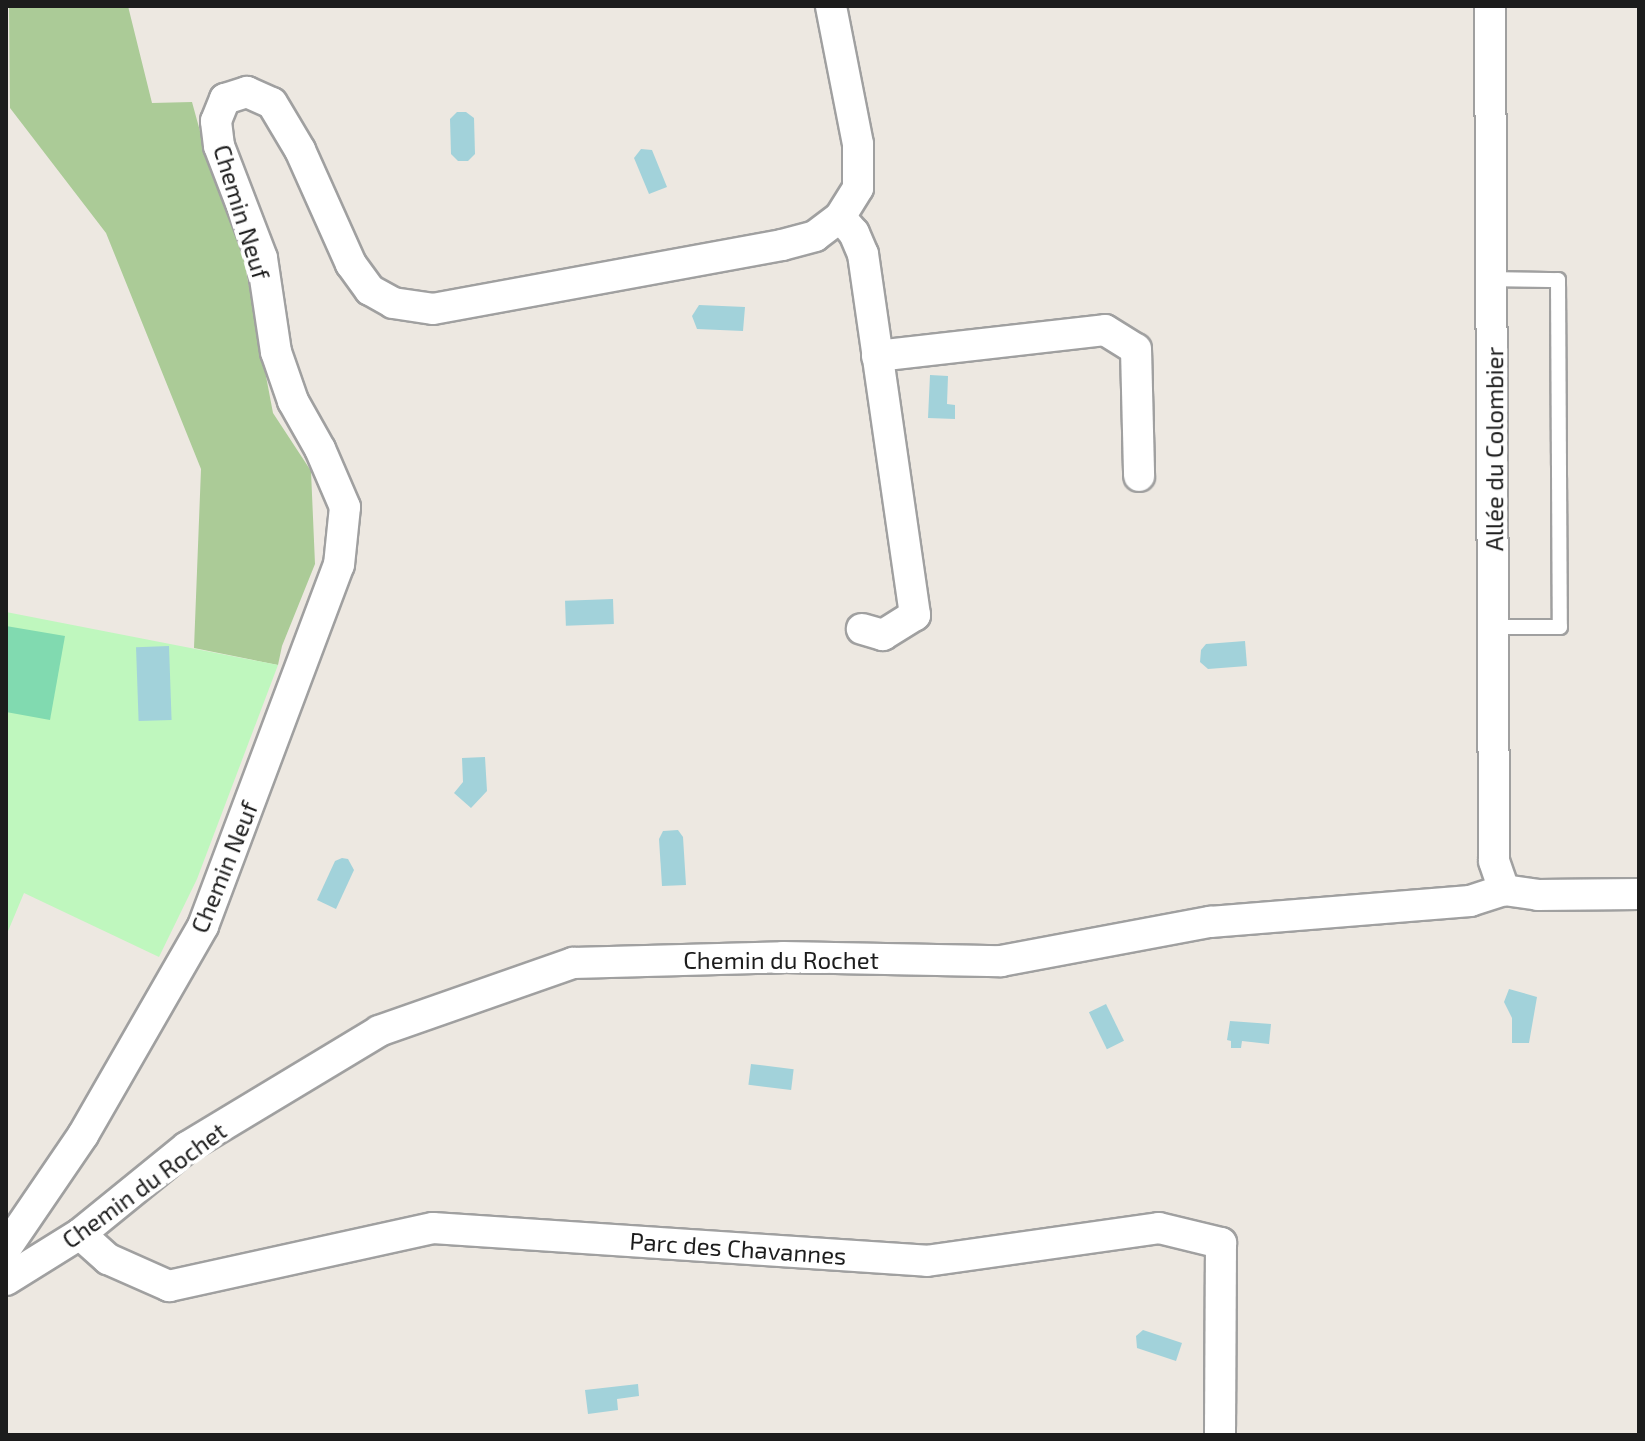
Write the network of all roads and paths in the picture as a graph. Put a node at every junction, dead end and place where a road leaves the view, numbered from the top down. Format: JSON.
{"nodes":[{"id":1,"x":831,"y":6,"type":"edge"},
{"id":2,"x":1490,"y":6,"type":"edge"},
{"id":3,"x":840,"y":217,"type":"junction"},
{"id":4,"x":1493,"y":279,"type":"junction"},
{"id":5,"x":877,"y":356,"type":"junction"},
{"id":6,"x":1139,"y":476,"type":"dead end"},
{"id":7,"x":1496,"y":627,"type":"junction"},
{"id":8,"x":862,"y":629,"type":"dead end"},
{"id":9,"x":1504,"y":890,"type":"junction"},
{"id":10,"x":1639,"y":894,"type":"edge"},
{"id":11,"x":80,"y":1234,"type":"junction"},
{"id":12,"x":6,"y":1248,"type":"edge"},
{"id":13,"x":6,"y":1280,"type":"edge"},
{"id":14,"x":1220,"y":1435,"type":"edge"}],
"edges":[{"from":1,"to":3,"type":"street"},
{"from":2,"to":4,"type":"street","name":"Allée du Colombier"},
{"from":3,"to":5,"type":"street"},
{"from":3,"to":12,"type":"street","name":"Chemin Neuf"},
{"from":4,"to":7,"type":"street","name":"Allée du Colombier"},
{"from":4,"to":7,"type":"lane"},
{"from":5,"to":6,"type":"street"},
{"from":5,"to":8,"type":"street"},
{"from":7,"to":9,"type":"street","name":"Allée du Colombier"},
{"from":9,"to":10,"type":"street","name":"Chemin du Rochet"},
{"from":9,"to":11,"type":"street","name":"Chemin du Rochet"},
{"from":11,"to":13,"type":"street","name":"Chemin du Rochet"},
{"from":11,"to":14,"type":"street","name":"Parc des Chavannes"}]}
